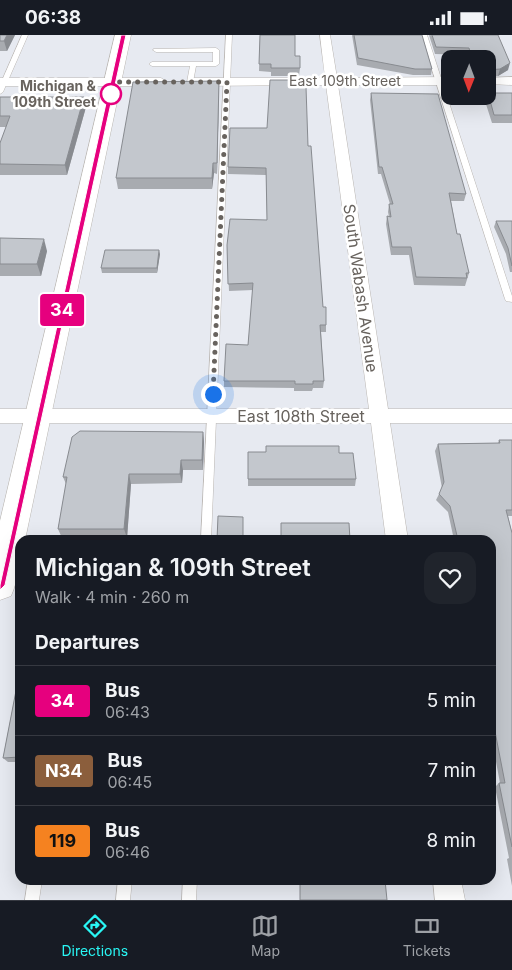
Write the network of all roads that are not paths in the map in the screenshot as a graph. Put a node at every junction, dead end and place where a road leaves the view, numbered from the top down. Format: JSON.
{"nodes":[{"id":1,"x":25,"y":35,"type":"edge"},
{"id":2,"x":124,"y":35,"type":"edge"},
{"id":3,"x":229,"y":35,"type":"edge"},
{"id":4,"x":325,"y":35,"type":"edge"},
{"id":5,"x":424,"y":35,"type":"edge"},
{"id":6,"x":156,"y":50,"type":"dead end"},
{"id":7,"x":152,"y":64,"type":"dead end"},
{"id":8,"x":193,"y":64,"type":"junction"},
{"id":9,"x":441,"y":72,"type":"edge"},
{"id":10,"x":332,"y":81,"type":"junction"},
{"id":11,"x":441,"y":81,"type":"edge"},
{"id":12,"x":496,"y":81,"type":"edge"},
{"id":13,"x":512,"y":81,"type":"edge"},
{"id":14,"x":114,"y":82,"type":"junction"},
{"id":15,"x":181,"y":82,"type":"junction"},
{"id":16,"x":227,"y":82,"type":"junction"},
{"id":17,"x":1,"y":85,"type":"edge"},
{"id":18,"x":452,"y":105,"type":"edge"},
{"id":19,"x":512,"y":299,"type":"edge"},
{"id":20,"x":39,"y":415,"type":"junction"},
{"id":21,"x":0,"y":416,"type":"edge"},
{"id":22,"x":212,"y":416,"type":"junction"},
{"id":23,"x":378,"y":416,"type":"junction"},
{"id":24,"x":512,"y":416,"type":"edge"},
{"id":25,"x":206,"y":535,"type":"edge"},
{"id":26,"x":396,"y":535,"type":"edge"},
{"id":27,"x":0,"y":586,"type":"edge"},
{"id":28,"x":34,"y":885,"type":"edge"},
{"id":29,"x":124,"y":885,"type":"edge"},
{"id":30,"x":190,"y":885,"type":"edge"},
{"id":31,"x":448,"y":885,"type":"edge"},
{"id":32,"x":32,"y":900,"type":"edge"},
{"id":33,"x":123,"y":900,"type":"edge"},
{"id":34,"x":189,"y":900,"type":"edge"},
{"id":35,"x":450,"y":900,"type":"edge"}],
"edges":[{"from":1,"to":17,"type":"lane"},
{"from":2,"to":14,"type":"main road"},
{"from":3,"to":16,"type":"lane"},
{"from":4,"to":10,"type":"street","name":"South Wabash Avenue"},
{"from":5,"to":9,"type":"lane"},
{"from":6,"to":8,"type":"lane"},
{"from":7,"to":8,"type":"lane"},
{"from":8,"to":15,"type":"lane"},
{"from":10,"to":11,"type":"street","name":"East 109th Street"},
{"from":10,"to":16,"type":"street","name":"East 109th Street"},
{"from":10,"to":23,"type":"street","name":"South Wabash Avenue"},
{"from":12,"to":13,"type":"street"},
{"from":14,"to":15,"type":"street","name":"East 109th Street"},
{"from":14,"to":17,"type":"street","name":"East 109th Street"},
{"from":14,"to":20,"type":"main road"},
{"from":15,"to":16,"type":"street","name":"East 109th Street"},
{"from":16,"to":22,"type":"lane"},
{"from":18,"to":19,"type":"lane"},
{"from":20,"to":21,"type":"street","name":"East 108th Street"},
{"from":20,"to":22,"type":"street","name":"East 108th Street"},
{"from":20,"to":27,"type":"main road"},
{"from":22,"to":23,"type":"street","name":"East 108th Street"},
{"from":22,"to":25,"type":"lane"},
{"from":23,"to":24,"type":"street","name":"East 108th Street"},
{"from":23,"to":26,"type":"street","name":"South Wabash Avenue"},
{"from":28,"to":32,"type":"lane"},
{"from":29,"to":33,"type":"lane"},
{"from":30,"to":34,"type":"lane"},
{"from":31,"to":35,"type":"street"}]}
